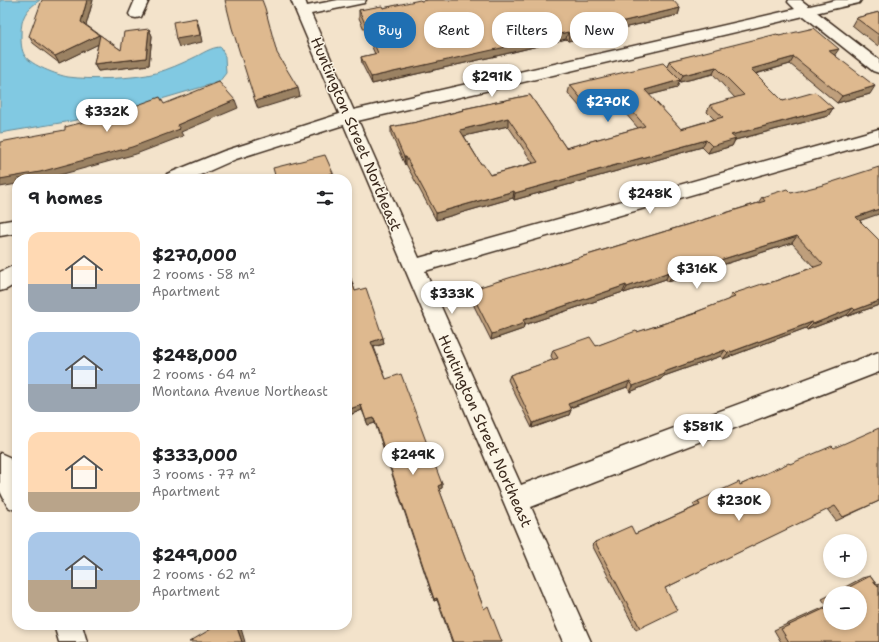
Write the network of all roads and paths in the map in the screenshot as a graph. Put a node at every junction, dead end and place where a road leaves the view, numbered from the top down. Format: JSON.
{"nodes":[{"id":1,"x":142,"y":0,"type":"edge"},
{"id":2,"x":359,"y":0,"type":"edge"},
{"id":3,"x":792,"y":0,"type":"edge"},
{"id":4,"x":854,"y":0,"type":"edge"},
{"id":5,"x":301,"y":5,"type":"edge"},
{"id":6,"x":806,"y":11,"type":"junction"},
{"id":7,"x":136,"y":14,"type":"dead end"},
{"id":8,"x":879,"y":68,"type":"edge"},
{"id":9,"x":348,"y":117,"type":"junction"},
{"id":10,"x":879,"y":134,"type":"edge"},
{"id":11,"x":186,"y":174,"type":"edge"},
{"id":12,"x":12,"y":227,"type":"edge"},
{"id":13,"x":0,"y":230,"type":"edge"},
{"id":14,"x":413,"y":267,"type":"junction"},
{"id":15,"x":12,"y":275,"type":"edge"},
{"id":16,"x":0,"y":283,"type":"edge"},
{"id":17,"x":879,"y":362,"type":"edge"},
{"id":18,"x":0,"y":465,"type":"edge"},
{"id":19,"x":12,"y":488,"type":"edge"},
{"id":20,"x":515,"y":500,"type":"junction"},
{"id":21,"x":69,"y":630,"type":"edge"},
{"id":22,"x":73,"y":642,"type":"edge"},
{"id":23,"x":577,"y":642,"type":"edge"}],
"edges":[{"from":1,"to":7,"type":"street"},
{"from":2,"to":5,"type":"street"},
{"from":3,"to":6,"type":"street"},
{"from":4,"to":6,"type":"street"},
{"from":5,"to":9,"type":"street","name":"Huntington Street Northeast"},
{"from":6,"to":8,"type":"street"},
{"from":6,"to":9,"type":"street"},
{"from":9,"to":11,"type":"street"},
{"from":9,"to":14,"type":"street","name":"Huntington Street Northeast"},
{"from":10,"to":14,"type":"street"},
{"from":12,"to":13,"type":"street"},
{"from":14,"to":20,"type":"street","name":"Huntington Street Northeast"},
{"from":15,"to":16,"type":"street"},
{"from":17,"to":20,"type":"street"},
{"from":18,"to":19,"type":"street"},
{"from":20,"to":23,"type":"street","name":"Huntington Street Northeast"},
{"from":21,"to":22,"type":"street"}]}
